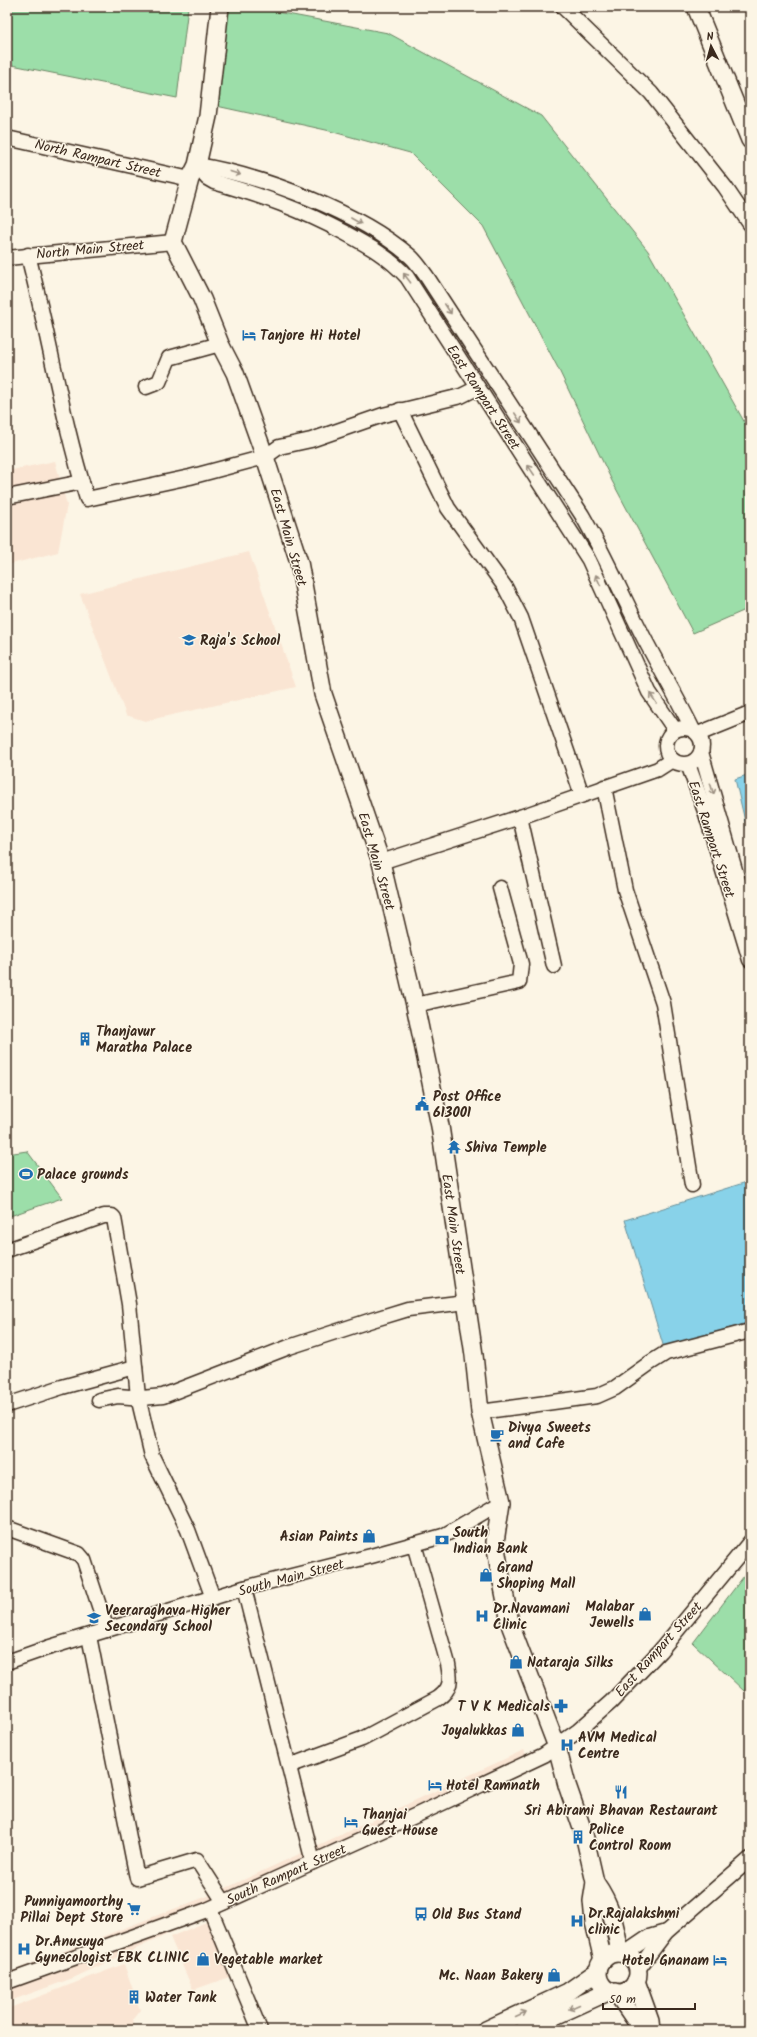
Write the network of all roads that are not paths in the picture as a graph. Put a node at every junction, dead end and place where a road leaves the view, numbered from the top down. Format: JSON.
{"nodes":[{"id":1,"x":220,"y":7,"type":"edge"},
{"id":2,"x":563,"y":7,"type":"edge"},
{"id":3,"x":696,"y":7,"type":"edge"},
{"id":4,"x":7,"y":138,"type":"edge"},
{"id":5,"x":750,"y":140,"type":"edge"},
{"id":6,"x":193,"y":172,"type":"junction"},
{"id":7,"x":750,"y":224,"type":"edge"},
{"id":8,"x":173,"y":242,"type":"junction"},
{"id":9,"x":28,"y":255,"type":"junction"},
{"id":10,"x":7,"y":258,"type":"edge"},
{"id":11,"x":220,"y":344,"type":"junction"},
{"id":12,"x":146,"y":387,"type":"dead end"},
{"id":13,"x":477,"y":388,"type":"junction"},
{"id":14,"x":400,"y":410,"type":"junction"},
{"id":15,"x":265,"y":457,"type":"junction"},
{"id":16,"x":82,"y":482,"type":"junction"},
{"id":17,"x":7,"y":497,"type":"edge"},
{"id":18,"x":750,"y":713,"type":"edge"},
{"id":19,"x":675,"y":730,"type":"junction"},
{"id":20,"x":695,"y":732,"type":"junction"},
{"id":21,"x":701,"y":752,"type":"junction"},
{"id":22,"x":672,"y":760,"type":"junction"},
{"id":23,"x":688,"y":764,"type":"junction"},
{"id":24,"x":604,"y":787,"type":"junction"},
{"id":25,"x":582,"y":795,"type":"junction"},
{"id":26,"x":520,"y":817,"type":"junction"},
{"id":27,"x":381,"y":862,"type":"junction"},
{"id":28,"x":500,"y":888,"type":"dead end"},
{"id":29,"x":750,"y":922,"type":"edge"},
{"id":30,"x":750,"y":960,"type":"edge"},
{"id":31,"x":554,"y":966,"type":"dead end"},
{"id":32,"x":415,"y":1005,"type":"junction"},
{"id":33,"x":692,"y":1185,"type":"dead end"},
{"id":34,"x":7,"y":1250,"type":"edge"},
{"id":35,"x":466,"y":1302,"type":"junction"},
{"id":36,"x":750,"y":1331,"type":"edge"},
{"id":37,"x":135,"y":1367,"type":"junction"},
{"id":38,"x":138,"y":1398,"type":"junction"},
{"id":39,"x":99,"y":1400,"type":"dead end"},
{"id":40,"x":7,"y":1405,"type":"edge"},
{"id":41,"x":480,"y":1412,"type":"junction"},
{"id":42,"x":501,"y":1502,"type":"junction"},
{"id":43,"x":7,"y":1528,"type":"edge"},
{"id":44,"x":750,"y":1542,"type":"edge"},
{"id":45,"x":414,"y":1544,"type":"junction"},
{"id":46,"x":244,"y":1588,"type":"junction"},
{"id":47,"x":213,"y":1598,"type":"junction"},
{"id":48,"x":107,"y":1630,"type":"junction"},
{"id":49,"x":89,"y":1636,"type":"junction"},
{"id":50,"x":7,"y":1662,"type":"edge"},
{"id":51,"x":557,"y":1747,"type":"junction"},
{"id":52,"x":289,"y":1766,"type":"junction"},
{"id":53,"x":750,"y":1859,"type":"edge"},
{"id":54,"x":313,"y":1862,"type":"junction"},
{"id":55,"x":595,"y":1882,"type":"junction"},
{"id":56,"x":224,"y":1902,"type":"junction"},
{"id":57,"x":210,"y":1908,"type":"junction"},
{"id":58,"x":666,"y":1932,"type":"junction"},
{"id":59,"x":622,"y":1954,"type":"junction"},
{"id":60,"x":601,"y":1965,"type":"junction"},
{"id":61,"x":637,"y":1975,"type":"junction"},
{"id":62,"x":7,"y":1982,"type":"edge"},
{"id":63,"x":613,"y":1992,"type":"junction"},
{"id":64,"x":260,"y":2030,"type":"edge"},
{"id":65,"x":486,"y":2030,"type":"edge"},
{"id":66,"x":524,"y":2030,"type":"edge"},
{"id":67,"x":642,"y":2030,"type":"edge"},
{"id":68,"x":651,"y":2030,"type":"edge"}],
"edges":[{"from":1,"to":6,"type":"main road"},
{"from":2,"to":7,"type":"street"},
{"from":3,"to":5,"type":"main road"},
{"from":4,"to":6,"type":"street","name":"North Rampart Street"},
{"from":6,"to":8,"type":"main road"},
{"from":13,"to":6,"type":"street","name":"East Rampart Street","one_way":true},
{"from":6,"to":20,"type":"street","name":"North Rampart Street","one_way":true},
{"from":8,"to":9,"type":"street","name":"North Main Street"},
{"from":8,"to":11,"type":"main road","name":"East Main Street"},
{"from":9,"to":10,"type":"street","name":"North Main Street"},
{"from":9,"to":16,"type":"street"},
{"from":11,"to":12,"type":"street"},
{"from":11,"to":15,"type":"main road","name":"East Main Street"},
{"from":13,"to":14,"type":"street"},
{"from":19,"to":13,"type":"street","name":"East Rampart Street","one_way":true},
{"from":14,"to":15,"type":"street"},
{"from":14,"to":25,"type":"street"},
{"from":15,"to":16,"type":"street"},
{"from":15,"to":27,"type":"main road","name":"East Main Street"},
{"from":16,"to":17,"type":"street"},
{"from":18,"to":20,"type":"street"},
{"from":19,"to":20,"type":"street"},
{"from":19,"to":22,"type":"street"},
{"from":20,"to":21,"type":"street"},
{"from":21,"to":23,"type":"street","name":"East Rampart Street"},
{"from":21,"to":29,"type":"street","one_way":true},
{"from":22,"to":23,"type":"street","name":"East Rampart Street"},
{"from":22,"to":24,"type":"street"},
{"from":23,"to":30,"type":"street","name":"East Rampart Street"},
{"from":24,"to":25,"type":"street"},
{"from":24,"to":33,"type":"street"},
{"from":25,"to":26,"type":"street"},
{"from":26,"to":27,"type":"street"},
{"from":26,"to":31,"type":"street"},
{"from":27,"to":32,"type":"main road","name":"East Main Street"},
{"from":28,"to":32,"type":"street"},
{"from":32,"to":35,"type":"main road","name":"East Main Street"},
{"from":34,"to":37,"type":"street"},
{"from":35,"to":38,"type":"street"},
{"from":35,"to":41,"type":"main road","name":"East Main Street"},
{"from":36,"to":41,"type":"street"},
{"from":37,"to":38,"type":"street"},
{"from":37,"to":40,"type":"street"},
{"from":38,"to":39,"type":"street"},
{"from":38,"to":47,"type":"street"},
{"from":41,"to":42,"type":"main road","name":"East Main Street"},
{"from":42,"to":45,"type":"street","name":"South Main Street"},
{"from":42,"to":51,"type":"main road"},
{"from":43,"to":48,"type":"street"},
{"from":44,"to":51,"type":"street","name":"East Rampart Street"},
{"from":45,"to":46,"type":"street","name":"South Main Street"},
{"from":45,"to":52,"type":"street"},
{"from":46,"to":47,"type":"street","name":"South Main Street"},
{"from":46,"to":52,"type":"street"},
{"from":47,"to":48,"type":"street","name":"South Main Street"},
{"from":48,"to":49,"type":"street","name":"South Main Street"},
{"from":49,"to":50,"type":"street","name":"South Main Street"},
{"from":49,"to":56,"type":"street"},
{"from":51,"to":54,"type":"street","name":"South Rampart Street"},
{"from":51,"to":55,"type":"main road"},
{"from":52,"to":54,"type":"street"},
{"from":53,"to":58,"type":"street"},
{"from":54,"to":56,"type":"street","name":"South Rampart Street"},
{"from":55,"to":59,"type":"main road"},
{"from":55,"to":60,"type":"main road"},
{"from":56,"to":57,"type":"street","name":"South Rampart Street"},
{"from":57,"to":62,"type":"street","name":"South Rampart Street"},
{"from":57,"to":64,"type":"street"},
{"from":58,"to":59,"type":"street"},
{"from":58,"to":61,"type":"street"},
{"from":59,"to":60,"type":"main road"},
{"from":59,"to":61,"type":"main road"},
{"from":60,"to":63,"type":"main road"},
{"from":65,"to":60,"type":"main road","one_way":true},
{"from":61,"to":63,"type":"main road"},
{"from":61,"to":68,"type":"main road"},
{"from":63,"to":66,"type":"main road","one_way":true},
{"from":63,"to":67,"type":"main road"}]}
